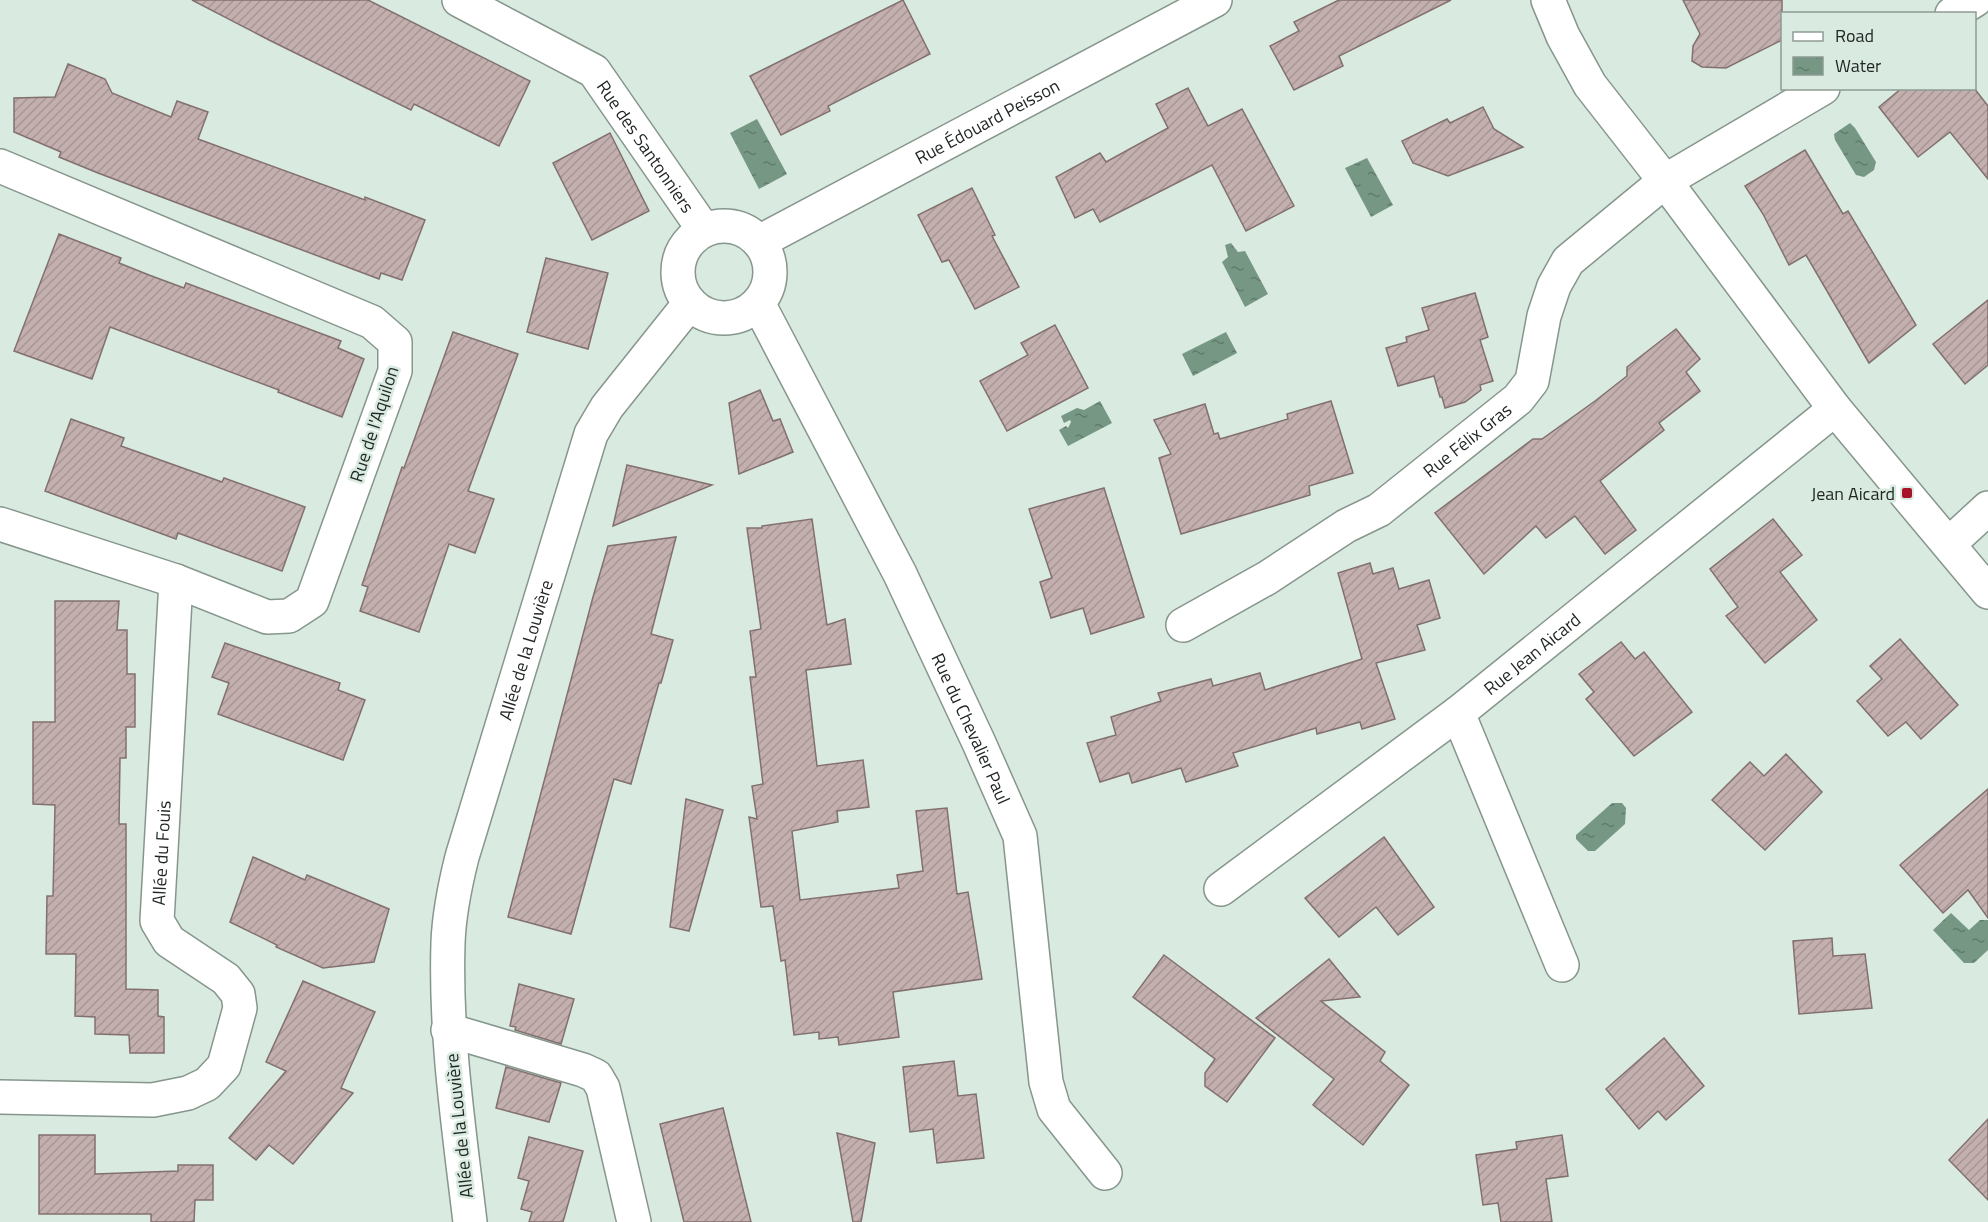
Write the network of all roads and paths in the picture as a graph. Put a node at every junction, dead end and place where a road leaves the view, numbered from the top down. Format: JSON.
{"nodes":[{"id":1,"x":459,"y":0,"type":"edge"},
{"id":2,"x":1215,"y":0,"type":"edge"},
{"id":3,"x":1548,"y":0,"type":"edge"},
{"id":4,"x":1975,"y":0,"type":"edge"},
{"id":5,"x":1955,"y":12,"type":"edge"},
{"id":6,"x":1820,"y":90,"type":"edge"},
{"id":7,"x":0,"y":166,"type":"edge"},
{"id":8,"x":1665,"y":181,"type":"junction"},
{"id":9,"x":704,"y":230,"type":"junction"},
{"id":10,"x":759,"y":242,"type":"junction"},
{"id":11,"x":690,"y":303,"type":"junction"},
{"id":12,"x":758,"y":303,"type":"junction"},
{"id":13,"x":1835,"y":409,"type":"junction"},
{"id":14,"x":1988,"y":508,"type":"edge"},
{"id":15,"x":0,"y":524,"type":"edge"},
{"id":16,"x":1949,"y":544,"type":"junction"},
{"id":17,"x":176,"y":581,"type":"junction"},
{"id":18,"x":1988,"y":592,"type":"edge"},
{"id":19,"x":1183,"y":625,"type":"dead end"},
{"id":20,"x":1458,"y":713,"type":"junction"},
{"id":21,"x":1221,"y":889,"type":"dead end"},
{"id":22,"x":1562,"y":965,"type":"dead end"},
{"id":23,"x":448,"y":1030,"type":"junction"},
{"id":24,"x":0,"y":1097,"type":"edge"},
{"id":25,"x":1104,"y":1173,"type":"dead end"},
{"id":26,"x":470,"y":1222,"type":"edge"},
{"id":27,"x":634,"y":1222,"type":"edge"}],
"edges":[{"from":1,"to":9,"type":"street","name":"Rue des Santonniers"},
{"from":2,"to":10,"type":"street","name":"Rue Édouard Peisson"},
{"from":3,"to":8,"type":"street"},
{"from":4,"to":5,"type":"street"},
{"from":6,"to":8,"type":"street","name":"Rue Félix Gras"},
{"from":7,"to":17,"type":"street","name":"Rue de l'Aquilon"},
{"from":8,"to":13,"type":"street"},
{"from":8,"to":19,"type":"street","name":"Rue Félix Gras"},
{"from":9,"to":10,"type":"street"},
{"from":9,"to":11,"type":"street"},
{"from":10,"to":12,"type":"street"},
{"from":11,"to":12,"type":"street"},
{"from":11,"to":23,"type":"street","name":"Allée de la Louvière"},
{"from":12,"to":25,"type":"street","name":"Rue du Chevalier Paul"},
{"from":13,"to":16,"type":"street"},
{"from":13,"to":20,"type":"street","name":"Rue Jean Aicard"},
{"from":14,"to":16,"type":"street"},
{"from":15,"to":17,"type":"street","name":"Rue de l'Aquilon"},
{"from":16,"to":18,"type":"street"},
{"from":17,"to":24,"type":"street","name":"Allée du Fouis"},
{"from":20,"to":21,"type":"street","name":"Rue Jean Aicard"},
{"from":20,"to":22,"type":"street"},
{"from":23,"to":26,"type":"street","name":"Allée de la Louvière"},
{"from":23,"to":27,"type":"street","name":"Allée de la Louvière"}]}
